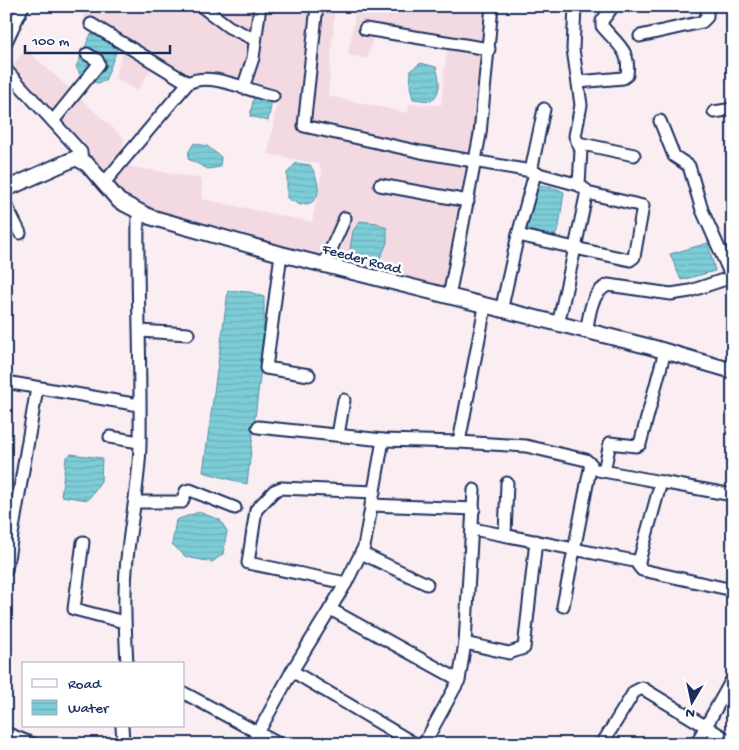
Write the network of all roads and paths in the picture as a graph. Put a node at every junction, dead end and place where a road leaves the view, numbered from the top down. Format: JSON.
{"nodes":[{"id":1,"x":23,"y":6,"type":"edge"},
{"id":2,"x":201,"y":6,"type":"edge"},
{"id":3,"x":260,"y":6,"type":"edge"},
{"id":4,"x":317,"y":6,"type":"edge"},
{"id":5,"x":492,"y":6,"type":"edge"},
{"id":6,"x":575,"y":6,"type":"edge"},
{"id":7,"x":707,"y":6,"type":"edge"},
{"id":8,"x":611,"y":9,"type":"dead end"},
{"id":9,"x":212,"y":11,"type":"edge"},
{"id":10,"x":91,"y":24,"type":"dead end"},
{"id":11,"x":366,"y":29,"type":"dead end"},
{"id":12,"x":640,"y":36,"type":"dead end"},
{"id":13,"x":254,"y":39,"type":"junction"},
{"id":14,"x":6,"y":42,"type":"edge"},
{"id":15,"x":489,"y":49,"type":"junction"},
{"id":16,"x":88,"y":54,"type":"dead end"},
{"id":17,"x":6,"y":70,"type":"edge"},
{"id":18,"x":578,"y":82,"type":"junction"},
{"id":19,"x":188,"y":83,"type":"junction"},
{"id":20,"x":243,"y":88,"type":"junction"},
{"id":21,"x":273,"y":96,"type":"dead end"},
{"id":22,"x":544,"y":109,"type":"dead end"},
{"id":23,"x":733,"y":109,"type":"edge"},
{"id":24,"x":714,"y":112,"type":"dead end"},
{"id":25,"x":53,"y":121,"type":"junction"},
{"id":26,"x":660,"y":121,"type":"dead end"},
{"id":27,"x":578,"y":143,"type":"junction"},
{"id":28,"x":634,"y":155,"type":"dead end"},
{"id":29,"x":475,"y":161,"type":"junction"},
{"id":30,"x":82,"y":162,"type":"junction"},
{"id":31,"x":533,"y":172,"type":"junction"},
{"id":32,"x":104,"y":183,"type":"junction"},
{"id":33,"x":579,"y":184,"type":"junction"},
{"id":34,"x":380,"y":185,"type":"dead end"},
{"id":35,"x":6,"y":189,"type":"edge"},
{"id":36,"x":587,"y":193,"type":"junction"},
{"id":37,"x":468,"y":201,"type":"junction"},
{"id":38,"x":6,"y":205,"type":"edge"},
{"id":39,"x":138,"y":211,"type":"junction"},
{"id":40,"x":345,"y":218,"type":"dead end"},
{"id":41,"x":20,"y":233,"type":"dead end"},
{"id":42,"x":518,"y":235,"type":"junction"},
{"id":43,"x":575,"y":248,"type":"junction"},
{"id":44,"x":281,"y":254,"type":"junction"},
{"id":45,"x":324,"y":265,"type":"junction"},
{"id":46,"x":732,"y":278,"type":"edge"},
{"id":47,"x":449,"y":297,"type":"junction"},
{"id":48,"x":485,"y":306,"type":"junction"},
{"id":49,"x":501,"y":311,"type":"junction"},
{"id":50,"x":558,"y":325,"type":"junction"},
{"id":51,"x":140,"y":331,"type":"junction"},
{"id":52,"x":586,"y":332,"type":"junction"},
{"id":53,"x":188,"y":334,"type":"dead end"},
{"id":54,"x":665,"y":351,"type":"junction"},
{"id":55,"x":733,"y":371,"type":"edge"},
{"id":56,"x":309,"y":375,"type":"dead end"},
{"id":57,"x":6,"y":382,"type":"edge"},
{"id":58,"x":37,"y":388,"type":"junction"},
{"id":59,"x":344,"y":400,"type":"dead end"},
{"id":60,"x":139,"y":405,"type":"junction"},
{"id":61,"x":258,"y":427,"type":"dead end"},
{"id":62,"x":338,"y":435,"type":"junction"},
{"id":63,"x":110,"y":437,"type":"dead end"},
{"id":64,"x":383,"y":440,"type":"junction"},
{"id":65,"x":140,"y":442,"type":"junction"},
{"id":66,"x":459,"y":442,"type":"junction"},
{"id":67,"x":592,"y":469,"type":"junction"},
{"id":68,"x":604,"y":471,"type":"junction"},
{"id":69,"x":661,"y":482,"type":"junction"},
{"id":70,"x":507,"y":483,"type":"dead end"},
{"id":71,"x":474,"y":490,"type":"dead end"},
{"id":72,"x":374,"y":492,"type":"junction"},
{"id":73,"x":733,"y":494,"type":"edge"},
{"id":74,"x":135,"y":502,"type":"junction"},
{"id":75,"x":371,"y":505,"type":"junction"},
{"id":76,"x":235,"y":508,"type":"dead end"},
{"id":77,"x":474,"y":509,"type":"junction"},
{"id":78,"x":473,"y":529,"type":"junction"},
{"id":79,"x":505,"y":535,"type":"junction"},
{"id":80,"x":536,"y":541,"type":"junction"},
{"id":81,"x":83,"y":542,"type":"dead end"},
{"id":82,"x":8,"y":547,"type":"edge"},
{"id":83,"x":573,"y":548,"type":"junction"},
{"id":84,"x":361,"y":553,"type":"junction"},
{"id":85,"x":639,"y":562,"type":"junction"},
{"id":86,"x":6,"y":570,"type":"edge"},
{"id":87,"x":346,"y":583,"type":"junction"},
{"id":88,"x":427,"y":584,"type":"dead end"},
{"id":89,"x":733,"y":590,"type":"edge"},
{"id":90,"x":563,"y":606,"type":"dead end"},
{"id":91,"x":330,"y":609,"type":"junction"},
{"id":92,"x":124,"y":622,"type":"junction"},
{"id":93,"x":465,"y":643,"type":"junction"},
{"id":94,"x":127,"y":662,"type":"edge"},
{"id":95,"x":292,"y":670,"type":"junction"},
{"id":96,"x":459,"y":680,"type":"junction"},
{"id":97,"x":732,"y":680,"type":"edge"},
{"id":98,"x":185,"y":694,"type":"edge"},
{"id":99,"x":706,"y":727,"type":"junction"},
{"id":100,"x":122,"y":728,"type":"edge"},
{"id":101,"x":259,"y":732,"type":"junction"},
{"id":102,"x":6,"y":733,"type":"edge"},
{"id":103,"x":124,"y":743,"type":"edge"},
{"id":104,"x":733,"y":743,"type":"edge"},
{"id":105,"x":33,"y":744,"type":"edge"},
{"id":106,"x":252,"y":744,"type":"edge"},
{"id":107,"x":279,"y":744,"type":"edge"},
{"id":108,"x":415,"y":744,"type":"edge"},
{"id":109,"x":424,"y":744,"type":"edge"},
{"id":110,"x":602,"y":744,"type":"edge"},
{"id":111,"x":696,"y":744,"type":"edge"}],
"edges":[{"from":1,"to":14,"type":"street"},
{"from":2,"to":9,"type":"street"},
{"from":3,"to":13,"type":"street"},
{"from":4,"to":29,"type":"street"},
{"from":5,"to":15,"type":"street"},
{"from":6,"to":18,"type":"street"},
{"from":7,"to":12,"type":"street"},
{"from":8,"to":18,"type":"street"},
{"from":9,"to":13,"type":"street"},
{"from":10,"to":19,"type":"street"},
{"from":11,"to":15,"type":"street"},
{"from":13,"to":20,"type":"street"},
{"from":15,"to":29,"type":"street"},
{"from":16,"to":25,"type":"street"},
{"from":17,"to":25,"type":"street"},
{"from":18,"to":27,"type":"street"},
{"from":19,"to":20,"type":"street"},
{"from":19,"to":32,"type":"street"},
{"from":20,"to":21,"type":"street"},
{"from":22,"to":31,"type":"street"},
{"from":23,"to":24,"type":"street"},
{"from":25,"to":30,"type":"street"},
{"from":26,"to":46,"type":"street"},
{"from":27,"to":28,"type":"street"},
{"from":27,"to":33,"type":"street"},
{"from":29,"to":31,"type":"street"},
{"from":29,"to":37,"type":"street"},
{"from":30,"to":32,"type":"street","name":"Feeder Road"},
{"from":30,"to":35,"type":"street"},
{"from":31,"to":33,"type":"street"},
{"from":31,"to":42,"type":"street"},
{"from":32,"to":39,"type":"street","name":"Feeder Road"},
{"from":33,"to":36,"type":"street"},
{"from":34,"to":37,"type":"street"},
{"from":36,"to":43,"type":"street"},
{"from":36,"to":43,"type":"street"},
{"from":37,"to":47,"type":"street"},
{"from":38,"to":41,"type":"street"},
{"from":39,"to":44,"type":"street","name":"Feeder Road"},
{"from":39,"to":51,"type":"street"},
{"from":40,"to":45,"type":"street"},
{"from":42,"to":43,"type":"street"},
{"from":42,"to":49,"type":"street"},
{"from":43,"to":50,"type":"street"},
{"from":44,"to":45,"type":"street","name":"Feeder Road"},
{"from":44,"to":56,"type":"street"},
{"from":45,"to":47,"type":"street","name":"Feeder Road"},
{"from":46,"to":52,"type":"street"},
{"from":47,"to":48,"type":"street","name":"Feeder Road"},
{"from":48,"to":49,"type":"street","name":"Feeder Road"},
{"from":48,"to":66,"type":"street"},
{"from":49,"to":50,"type":"street","name":"Feeder Road"},
{"from":50,"to":52,"type":"street","name":"Feeder Road"},
{"from":51,"to":53,"type":"street"},
{"from":51,"to":60,"type":"street"},
{"from":52,"to":54,"type":"street","name":"Feeder Road"},
{"from":54,"to":55,"type":"street","name":"Feeder Road"},
{"from":54,"to":68,"type":"street"},
{"from":57,"to":58,"type":"street"},
{"from":58,"to":60,"type":"street"},
{"from":58,"to":82,"type":"street"},
{"from":59,"to":62,"type":"street"},
{"from":60,"to":65,"type":"street"},
{"from":61,"to":62,"type":"street"},
{"from":62,"to":64,"type":"street"},
{"from":63,"to":65,"type":"street"},
{"from":64,"to":66,"type":"street"},
{"from":64,"to":72,"type":"street"},
{"from":65,"to":74,"type":"street"},
{"from":66,"to":67,"type":"street"},
{"from":67,"to":68,"type":"street"},
{"from":67,"to":83,"type":"street"},
{"from":68,"to":69,"type":"street"},
{"from":69,"to":73,"type":"street"},
{"from":69,"to":85,"type":"street"},
{"from":70,"to":79,"type":"street"},
{"from":71,"to":77,"type":"street"},
{"from":72,"to":75,"type":"street"},
{"from":72,"to":87,"type":"street"},
{"from":74,"to":76,"type":"street"},
{"from":74,"to":92,"type":"street"},
{"from":75,"to":77,"type":"street"},
{"from":75,"to":84,"type":"street"},
{"from":77,"to":78,"type":"street"},
{"from":78,"to":79,"type":"street"},
{"from":78,"to":93,"type":"street"},
{"from":79,"to":80,"type":"street"},
{"from":80,"to":83,"type":"street"},
{"from":80,"to":93,"type":"street"},
{"from":81,"to":92,"type":"street"},
{"from":82,"to":86,"type":"street"},
{"from":83,"to":85,"type":"street"},
{"from":83,"to":90,"type":"street"},
{"from":84,"to":87,"type":"street"},
{"from":84,"to":88,"type":"street"},
{"from":85,"to":89,"type":"street"},
{"from":87,"to":91,"type":"street"},
{"from":91,"to":95,"type":"street"},
{"from":91,"to":96,"type":"street"},
{"from":92,"to":94,"type":"street"},
{"from":93,"to":96,"type":"street"},
{"from":95,"to":101,"type":"street"},
{"from":95,"to":108,"type":"street"},
{"from":96,"to":109,"type":"street"},
{"from":97,"to":99,"type":"street"},
{"from":98,"to":101,"type":"street"},
{"from":99,"to":104,"type":"street"},
{"from":99,"to":110,"type":"street"},
{"from":99,"to":111,"type":"street"},
{"from":100,"to":103,"type":"street"},
{"from":101,"to":106,"type":"street"},
{"from":101,"to":107,"type":"street"},
{"from":102,"to":105,"type":"street"}]}
